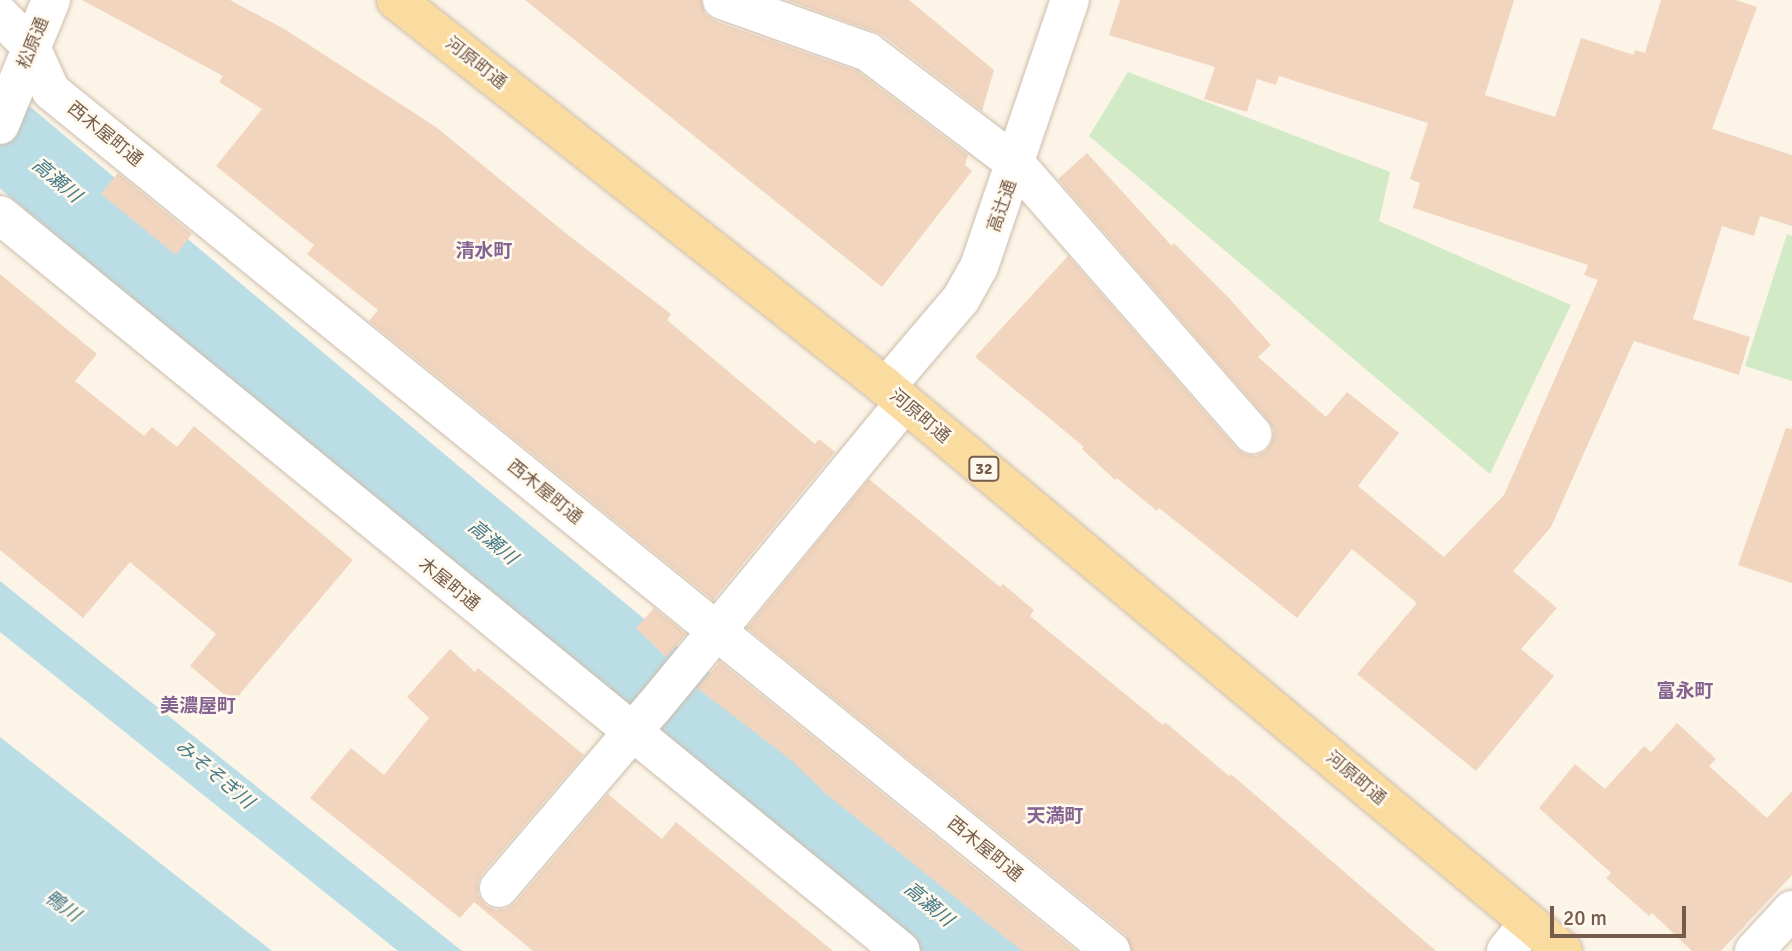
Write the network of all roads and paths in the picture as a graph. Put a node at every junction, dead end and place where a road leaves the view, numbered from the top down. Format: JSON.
{"nodes":[{"id":1,"x":51,"y":0,"type":"edge"},
{"id":2,"x":396,"y":0,"type":"edge"},
{"id":3,"x":722,"y":0,"type":"edge"},
{"id":4,"x":1070,"y":0,"type":"edge"},
{"id":5,"x":0,"y":15,"type":"edge"},
{"id":6,"x":31,"y":47,"type":"junction"},
{"id":7,"x":5,"y":114,"type":"edge"},
{"id":8,"x":1016,"y":164,"type":"junction"},
{"id":9,"x":4,"y":228,"type":"edge"},
{"id":10,"x":895,"y":395,"type":"junction"},
{"id":11,"x":1252,"y":434,"type":"dead end"},
{"id":12,"x":717,"y":632,"type":"junction"},
{"id":13,"x":642,"y":721,"type":"junction"},
{"id":14,"x":499,"y":888,"type":"dead end"},
{"id":15,"x":1792,"y":910,"type":"edge"},
{"id":16,"x":1518,"y":937,"type":"edge"},
{"id":17,"x":901,"y":951,"type":"edge"},
{"id":18,"x":1111,"y":951,"type":"edge"},
{"id":19,"x":1563,"y":951,"type":"edge"},
{"id":20,"x":1754,"y":951,"type":"edge"}],
"edges":[{"from":1,"to":6,"type":"street","name":"松原通"},
{"from":2,"to":10,"type":"main road","name":"河原町通","number":"32"},
{"from":3,"to":8,"type":"street"},
{"from":4,"to":8,"type":"street","name":"高辻通"},
{"from":5,"to":6,"type":"street","name":"西木屋町通"},
{"from":6,"to":7,"type":"street","name":"松原通"},
{"from":6,"to":12,"type":"street","name":"西木屋町通"},
{"from":8,"to":10,"type":"street","name":"高辻通"},
{"from":8,"to":11,"type":"street"},
{"from":9,"to":13,"type":"street","name":"木屋町通"},
{"from":10,"to":12,"type":"street","name":"高辻通"},
{"from":10,"to":16,"type":"main road","name":"河原町通","number":"32"},
{"from":12,"to":13,"type":"street","name":"高辻通"},
{"from":12,"to":18,"type":"street","name":"西木屋町通"},
{"from":13,"to":14,"type":"street","name":"高辻通"},
{"from":13,"to":17,"type":"street","name":"木屋町通"},
{"from":15,"to":20,"type":"street"},
{"from":16,"to":19,"type":"main road","name":"河原町通","number":"32"}]}
